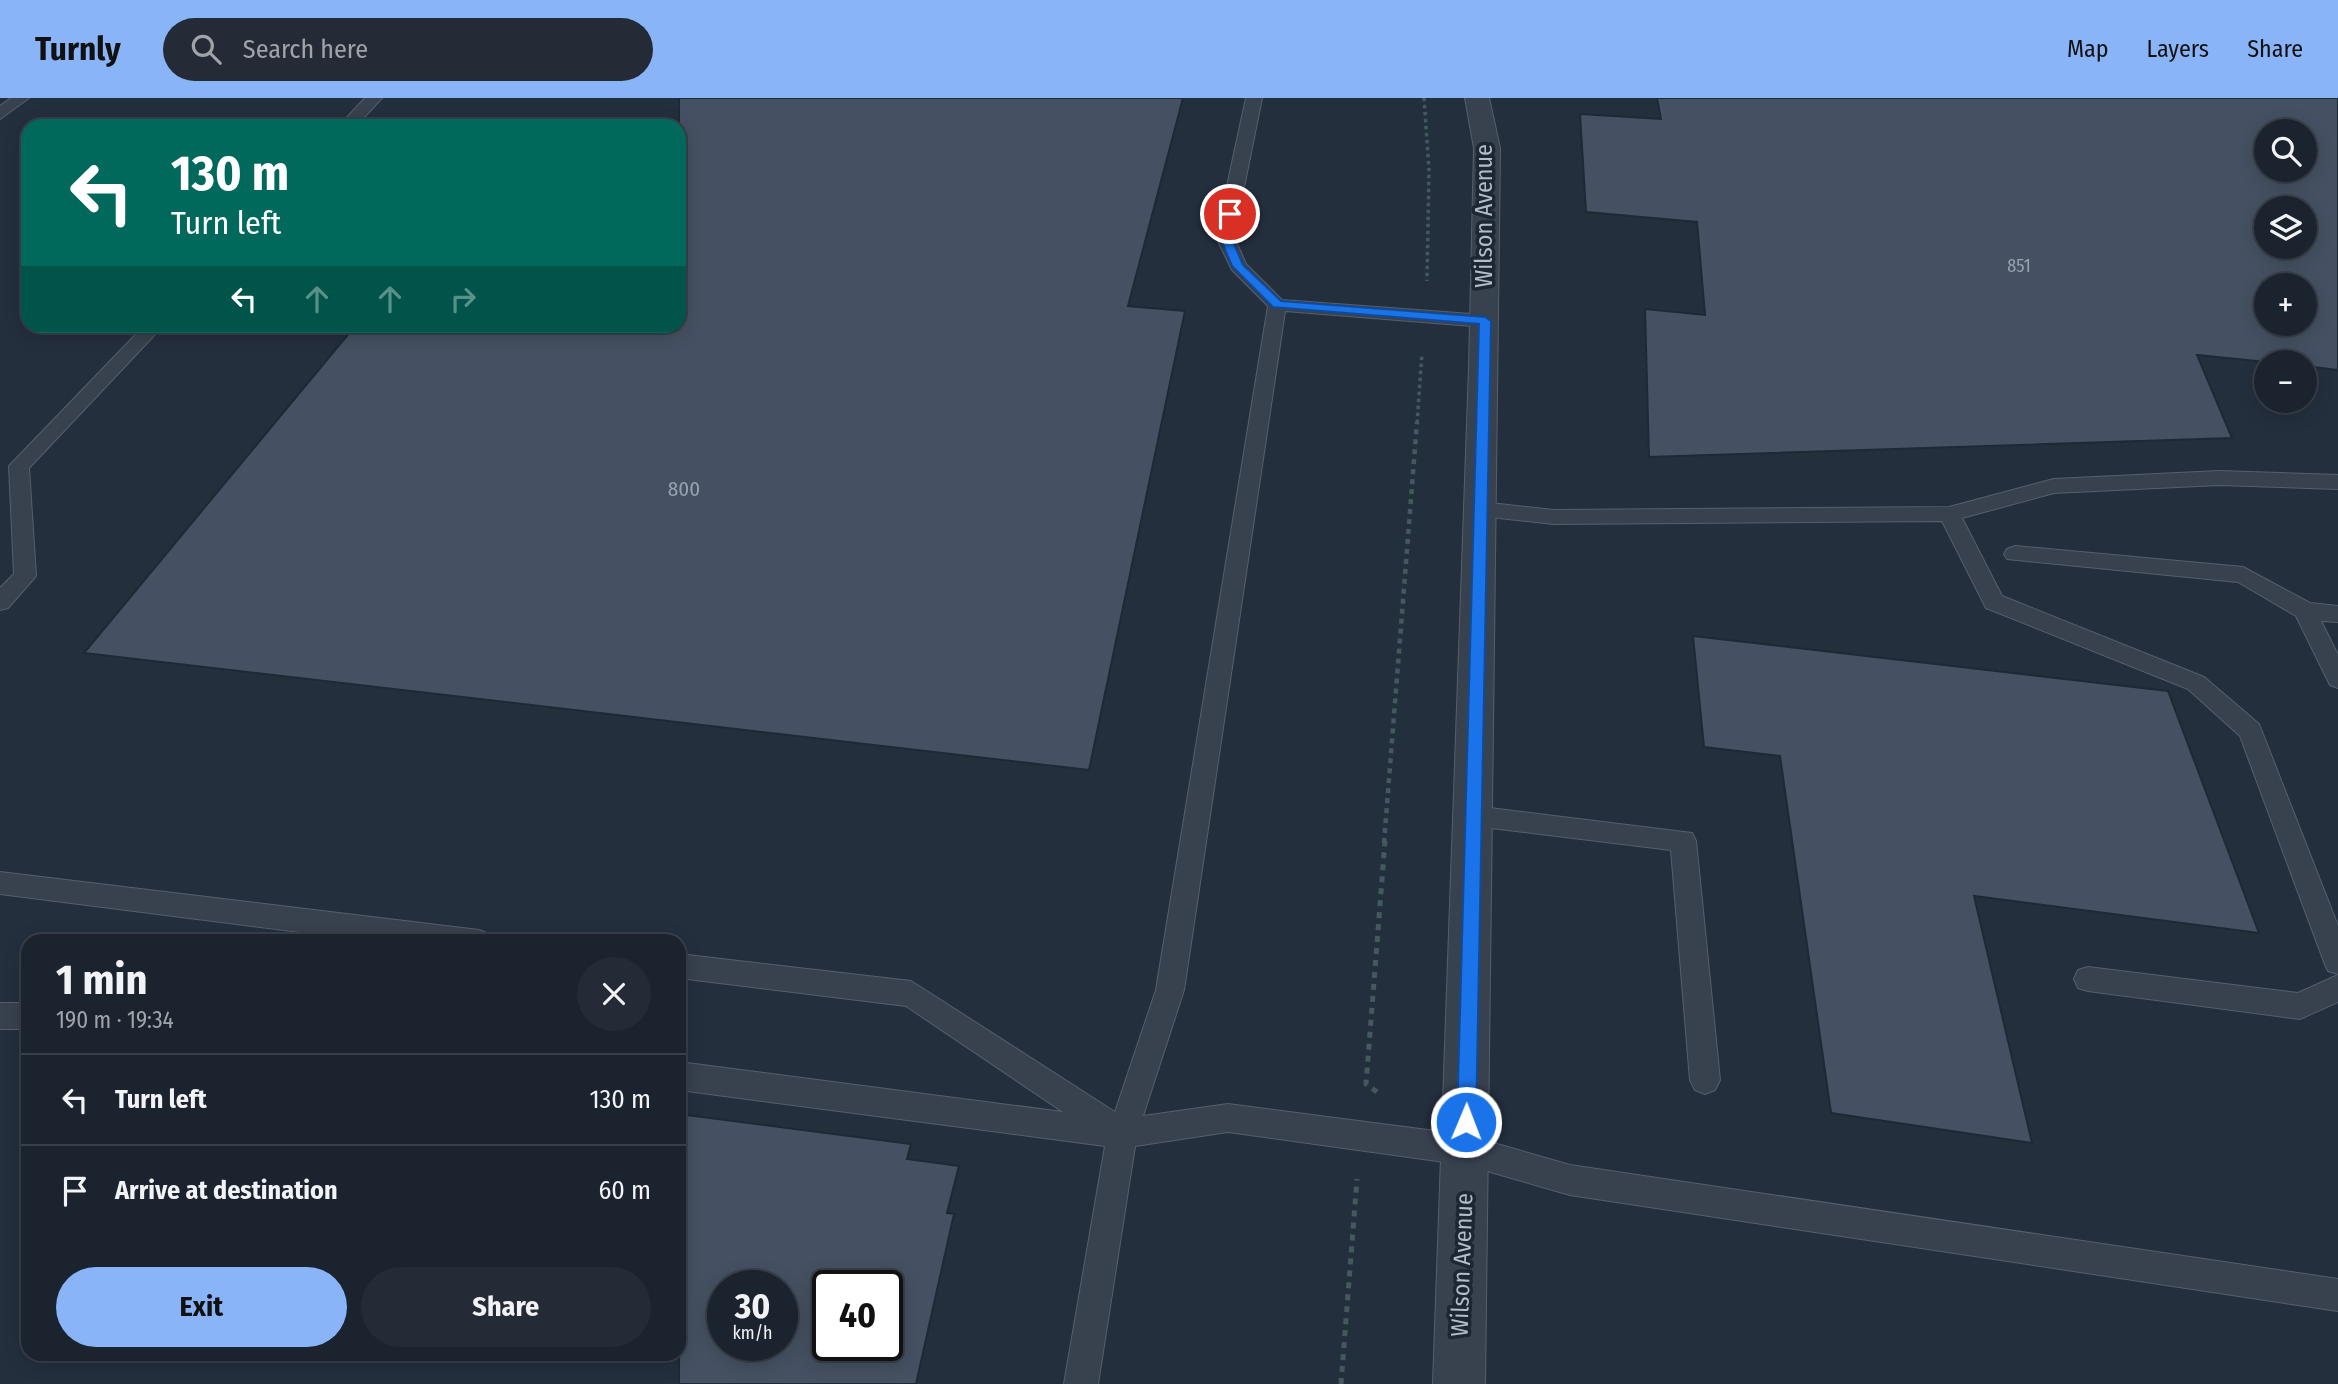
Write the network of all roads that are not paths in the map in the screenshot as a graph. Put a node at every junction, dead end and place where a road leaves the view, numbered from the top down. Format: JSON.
{"nodes":[{"id":1,"x":21,"y":98,"type":"edge"},
{"id":2,"x":374,"y":98,"type":"edge"},
{"id":3,"x":1254,"y":98,"type":"edge"},
{"id":4,"x":1477,"y":98,"type":"edge"},
{"id":5,"x":0,"y":114,"type":"edge"},
{"id":6,"x":354,"y":119,"type":"edge"},
{"id":7,"x":1278,"y":304,"type":"junction"},
{"id":8,"x":1485,"y":321,"type":"junction"},
{"id":9,"x":147,"y":333,"type":"edge"},
{"id":10,"x":2338,"y":482,"type":"edge"},
{"id":11,"x":1481,"y":509,"type":"junction"},
{"id":12,"x":1949,"y":514,"type":"junction"},
{"id":13,"x":2015,"y":554,"type":"dead end"},
{"id":14,"x":0,"y":603,"type":"edge"},
{"id":15,"x":2305,"y":611,"type":"junction"},
{"id":16,"x":2338,"y":614,"type":"edge"},
{"id":17,"x":2338,"y":679,"type":"edge"},
{"id":18,"x":1474,"y":816,"type":"junction"},
{"id":19,"x":0,"y":883,"type":"edge"},
{"id":20,"x":414,"y":934,"type":"edge"},
{"id":21,"x":2338,"y":962,"type":"edge"},
{"id":22,"x":686,"y":967,"type":"edge"},
{"id":23,"x":2088,"y":979,"type":"dead end"},
{"id":24,"x":2338,"y":988,"type":"edge"},
{"id":25,"x":0,"y":1016,"type":"edge"},
{"id":26,"x":21,"y":1016,"type":"edge"},
{"id":27,"x":686,"y":1077,"type":"edge"},
{"id":28,"x":1705,"y":1080,"type":"dead end"},
{"id":29,"x":1122,"y":1134,"type":"junction"},
{"id":30,"x":1466,"y":1150,"type":"junction"},
{"id":31,"x":2338,"y":1295,"type":"edge"},
{"id":32,"x":1081,"y":1384,"type":"edge"},
{"id":33,"x":1459,"y":1384,"type":"edge"}],
"edges":[{"from":1,"to":5,"type":"lane"},
{"from":2,"to":6,"type":"lane"},
{"from":3,"to":7,"type":"lane"},
{"from":4,"to":8,"type":"street","name":"Wilson Avenue"},
{"from":7,"to":8,"type":"lane"},
{"from":7,"to":29,"type":"lane"},
{"from":8,"to":11,"type":"street","name":"Wilson Avenue"},
{"from":9,"to":14,"type":"lane"},
{"from":10,"to":12,"type":"lane"},
{"from":11,"to":12,"type":"lane"},
{"from":11,"to":18,"type":"street","name":"Wilson Avenue"},
{"from":12,"to":21,"type":"lane"},
{"from":13,"to":15,"type":"lane"},
{"from":15,"to":16,"type":"lane"},
{"from":15,"to":17,"type":"lane"},
{"from":18,"to":28,"type":"lane"},
{"from":18,"to":30,"type":"street","name":"Wilson Avenue"},
{"from":19,"to":20,"type":"lane"},
{"from":22,"to":29,"type":"lane"},
{"from":23,"to":24,"type":"lane"},
{"from":25,"to":26,"type":"lane"},
{"from":27,"to":29,"type":"lane"},
{"from":29,"to":30,"type":"lane"},
{"from":29,"to":32,"type":"lane"},
{"from":30,"to":31,"type":"lane"},
{"from":30,"to":33,"type":"street","name":"Wilson Avenue"}]}
